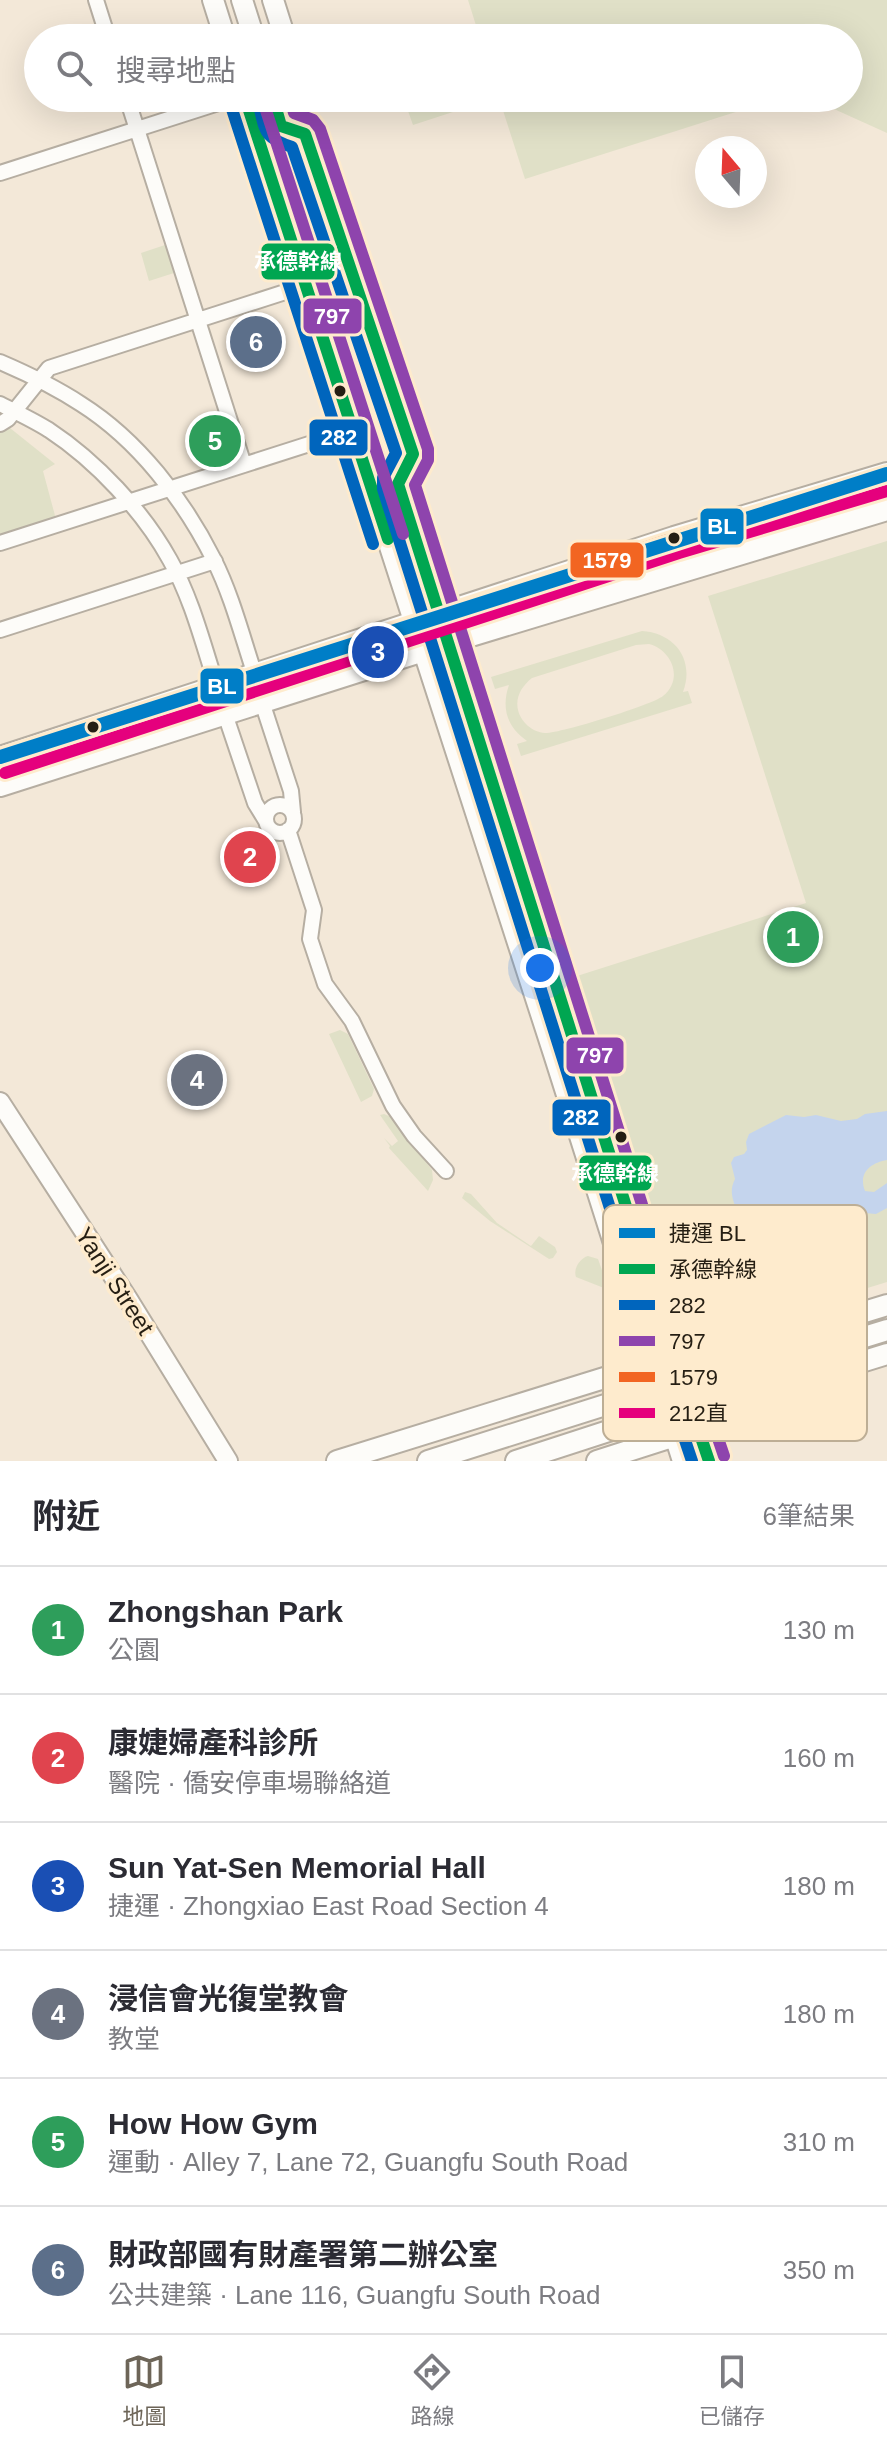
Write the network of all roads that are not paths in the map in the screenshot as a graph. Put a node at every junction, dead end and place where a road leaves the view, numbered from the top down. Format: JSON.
{"nodes":[{"id":1,"x":96,"y":0,"type":"edge"},
{"id":2,"x":213,"y":0,"type":"edge"},
{"id":3,"x":242,"y":0,"type":"edge"},
{"id":4,"x":273,"y":0,"type":"edge"},
{"id":5,"x":104,"y":24,"type":"edge"},
{"id":6,"x":221,"y":24,"type":"edge"},
{"id":7,"x":250,"y":24,"type":"edge"},
{"id":8,"x":281,"y":24,"type":"edge"},
{"id":9,"x":132,"y":112,"type":"edge"},
{"id":10,"x":190,"y":112,"type":"edge"},
{"id":11,"x":250,"y":112,"type":"edge"},
{"id":12,"x":277,"y":112,"type":"edge"},
{"id":13,"x":298,"y":112,"type":"edge"},
{"id":14,"x":281,"y":126,"type":"junction"},
{"id":15,"x":137,"y":129,"type":"junction"},
{"id":16,"x":305,"y":134,"type":"junction"},
{"id":17,"x":0,"y":173,"type":"edge"},
{"id":18,"x":307,"y":285,"type":"junction"},
{"id":19,"x":198,"y":320,"type":"junction"},
{"id":20,"x":0,"y":362,"type":"edge"},
{"id":21,"x":40,"y":379,"type":"junction"},
{"id":22,"x":0,"y":404,"type":"edge"},
{"id":23,"x":14,"y":412,"type":"junction"},
{"id":24,"x":0,"y":424,"type":"edge"},
{"id":25,"x":353,"y":430,"type":"junction"},
{"id":26,"x":244,"y":465,"type":"junction"},
{"id":27,"x":887,"y":474,"type":"edge"},
{"id":28,"x":398,"y":484,"type":"junction"},
{"id":29,"x":170,"y":488,"type":"junction"},
{"id":30,"x":128,"y":502,"type":"junction"},
{"id":31,"x":887,"y":509,"type":"edge"},
{"id":32,"x":0,"y":543,"type":"edge"},
{"id":33,"x":215,"y":561,"type":"junction"},
{"id":34,"x":176,"y":573,"type":"junction"},
{"id":35,"x":439,"y":615,"type":"junction"},
{"id":36,"x":415,"y":622,"type":"junction"},
{"id":37,"x":0,"y":630,"type":"edge"},
{"id":38,"x":447,"y":643,"type":"junction"},
{"id":39,"x":424,"y":650,"type":"junction"},
{"id":40,"x":255,"y":675,"type":"junction"},
{"id":41,"x":217,"y":687,"type":"junction"},
{"id":42,"x":262,"y":702,"type":"junction"},
{"id":43,"x":225,"y":714,"type":"junction"},
{"id":44,"x":0,"y":758,"type":"edge"},
{"id":45,"x":0,"y":785,"type":"edge"},
{"id":46,"x":293,"y":812,"type":"junction"},
{"id":47,"x":266,"y":821,"type":"junction"},
{"id":48,"x":288,"y":830,"type":"junction"},
{"id":49,"x":0,"y":1102,"type":"edge"},
{"id":50,"x":446,"y":1171,"type":"dead end"},
{"id":51,"x":626,"y":1205,"type":"edge"},
{"id":52,"x":603,"y":1213,"type":"edge"},
{"id":53,"x":887,"y":1305,"type":"edge"},
{"id":54,"x":867,"y":1311,"type":"edge"},
{"id":55,"x":887,"y":1330,"type":"edge"},
{"id":56,"x":867,"y":1336,"type":"edge"},
{"id":57,"x":887,"y":1354,"type":"edge"},
{"id":58,"x":867,"y":1360,"type":"edge"},
{"id":59,"x":603,"y":1379,"type":"edge"},
{"id":60,"x":603,"y":1406,"type":"edge"},
{"id":61,"x":603,"y":1433,"type":"edge"},
{"id":62,"x":659,"y":1441,"type":"edge"},
{"id":63,"x":677,"y":1441,"type":"edge"},
{"id":64,"x":702,"y":1441,"type":"edge"},
{"id":65,"x":228,"y":1461,"type":"edge"},
{"id":66,"x":337,"y":1461,"type":"edge"},
{"id":67,"x":428,"y":1461,"type":"edge"},
{"id":68,"x":516,"y":1461,"type":"edge"},
{"id":69,"x":597,"y":1461,"type":"edge"},
{"id":70,"x":683,"y":1461,"type":"edge"},
{"id":71,"x":709,"y":1461,"type":"edge"}],
"edges":[{"from":1,"to":5,"type":"street"},
{"from":2,"to":6,"type":"main road"},
{"from":3,"to":7,"type":"main road"},
{"from":4,"to":8,"type":"main road"},
{"from":9,"to":15,"type":"street"},
{"from":10,"to":15,"type":"street"},
{"from":11,"to":18,"type":"main road"},
{"from":12,"to":14,"type":"main road"},
{"from":13,"to":16,"type":"main road"},
{"from":14,"to":16,"type":"main road"},
{"from":14,"to":28,"type":"main road"},
{"from":15,"to":17,"type":"street"},
{"from":15,"to":19,"type":"street"},
{"from":16,"to":28,"type":"main road"},
{"from":18,"to":19,"type":"street"},
{"from":18,"to":25,"type":"main road"},
{"from":19,"to":21,"type":"street"},
{"from":19,"to":26,"type":"street"},
{"from":20,"to":21,"type":"street"},
{"from":21,"to":23,"type":"street"},
{"from":21,"to":29,"type":"street"},
{"from":22,"to":23,"type":"street"},
{"from":23,"to":24,"type":"street"},
{"from":23,"to":30,"type":"street"},
{"from":25,"to":26,"type":"street"},
{"from":25,"to":36,"type":"main road"},
{"from":26,"to":29,"type":"street"},
{"from":27,"to":35,"type":"main road"},
{"from":28,"to":35,"type":"main road"},
{"from":29,"to":30,"type":"street"},
{"from":29,"to":33,"type":"street"},
{"from":30,"to":32,"type":"street"},
{"from":30,"to":34,"type":"street"},
{"from":31,"to":38,"type":"main road"},
{"from":33,"to":34,"type":"street"},
{"from":33,"to":40,"type":"street"},
{"from":34,"to":37,"type":"street"},
{"from":34,"to":41,"type":"street"},
{"from":35,"to":36,"type":"main road"},
{"from":35,"to":38,"type":"main road"},
{"from":36,"to":39,"type":"main road"},
{"from":36,"to":40,"type":"main road"},
{"from":38,"to":39,"type":"main road"},
{"from":38,"to":51,"type":"main road"},
{"from":39,"to":42,"type":"main road"},
{"from":39,"to":52,"type":"main road"},
{"from":40,"to":41,"type":"main road"},
{"from":41,"to":44,"type":"main road"},
{"from":42,"to":43,"type":"main road"},
{"from":42,"to":46,"type":"street"},
{"from":43,"to":45,"type":"main road"},
{"from":43,"to":47,"type":"street"},
{"from":46,"to":47,"type":"street"},
{"from":46,"to":48,"type":"street"},
{"from":47,"to":48,"type":"street"},
{"from":48,"to":50,"type":"street"},
{"from":49,"to":65,"type":"street","name":"Yanji Street"},
{"from":53,"to":54,"type":"main road"},
{"from":55,"to":56,"type":"main road"},
{"from":57,"to":58,"type":"main road"},
{"from":59,"to":66,"type":"main road"},
{"from":60,"to":67,"type":"main road"},
{"from":61,"to":68,"type":"main road"},
{"from":62,"to":69,"type":"main road"},
{"from":63,"to":70,"type":"main road"},
{"from":64,"to":71,"type":"main road"}]}
